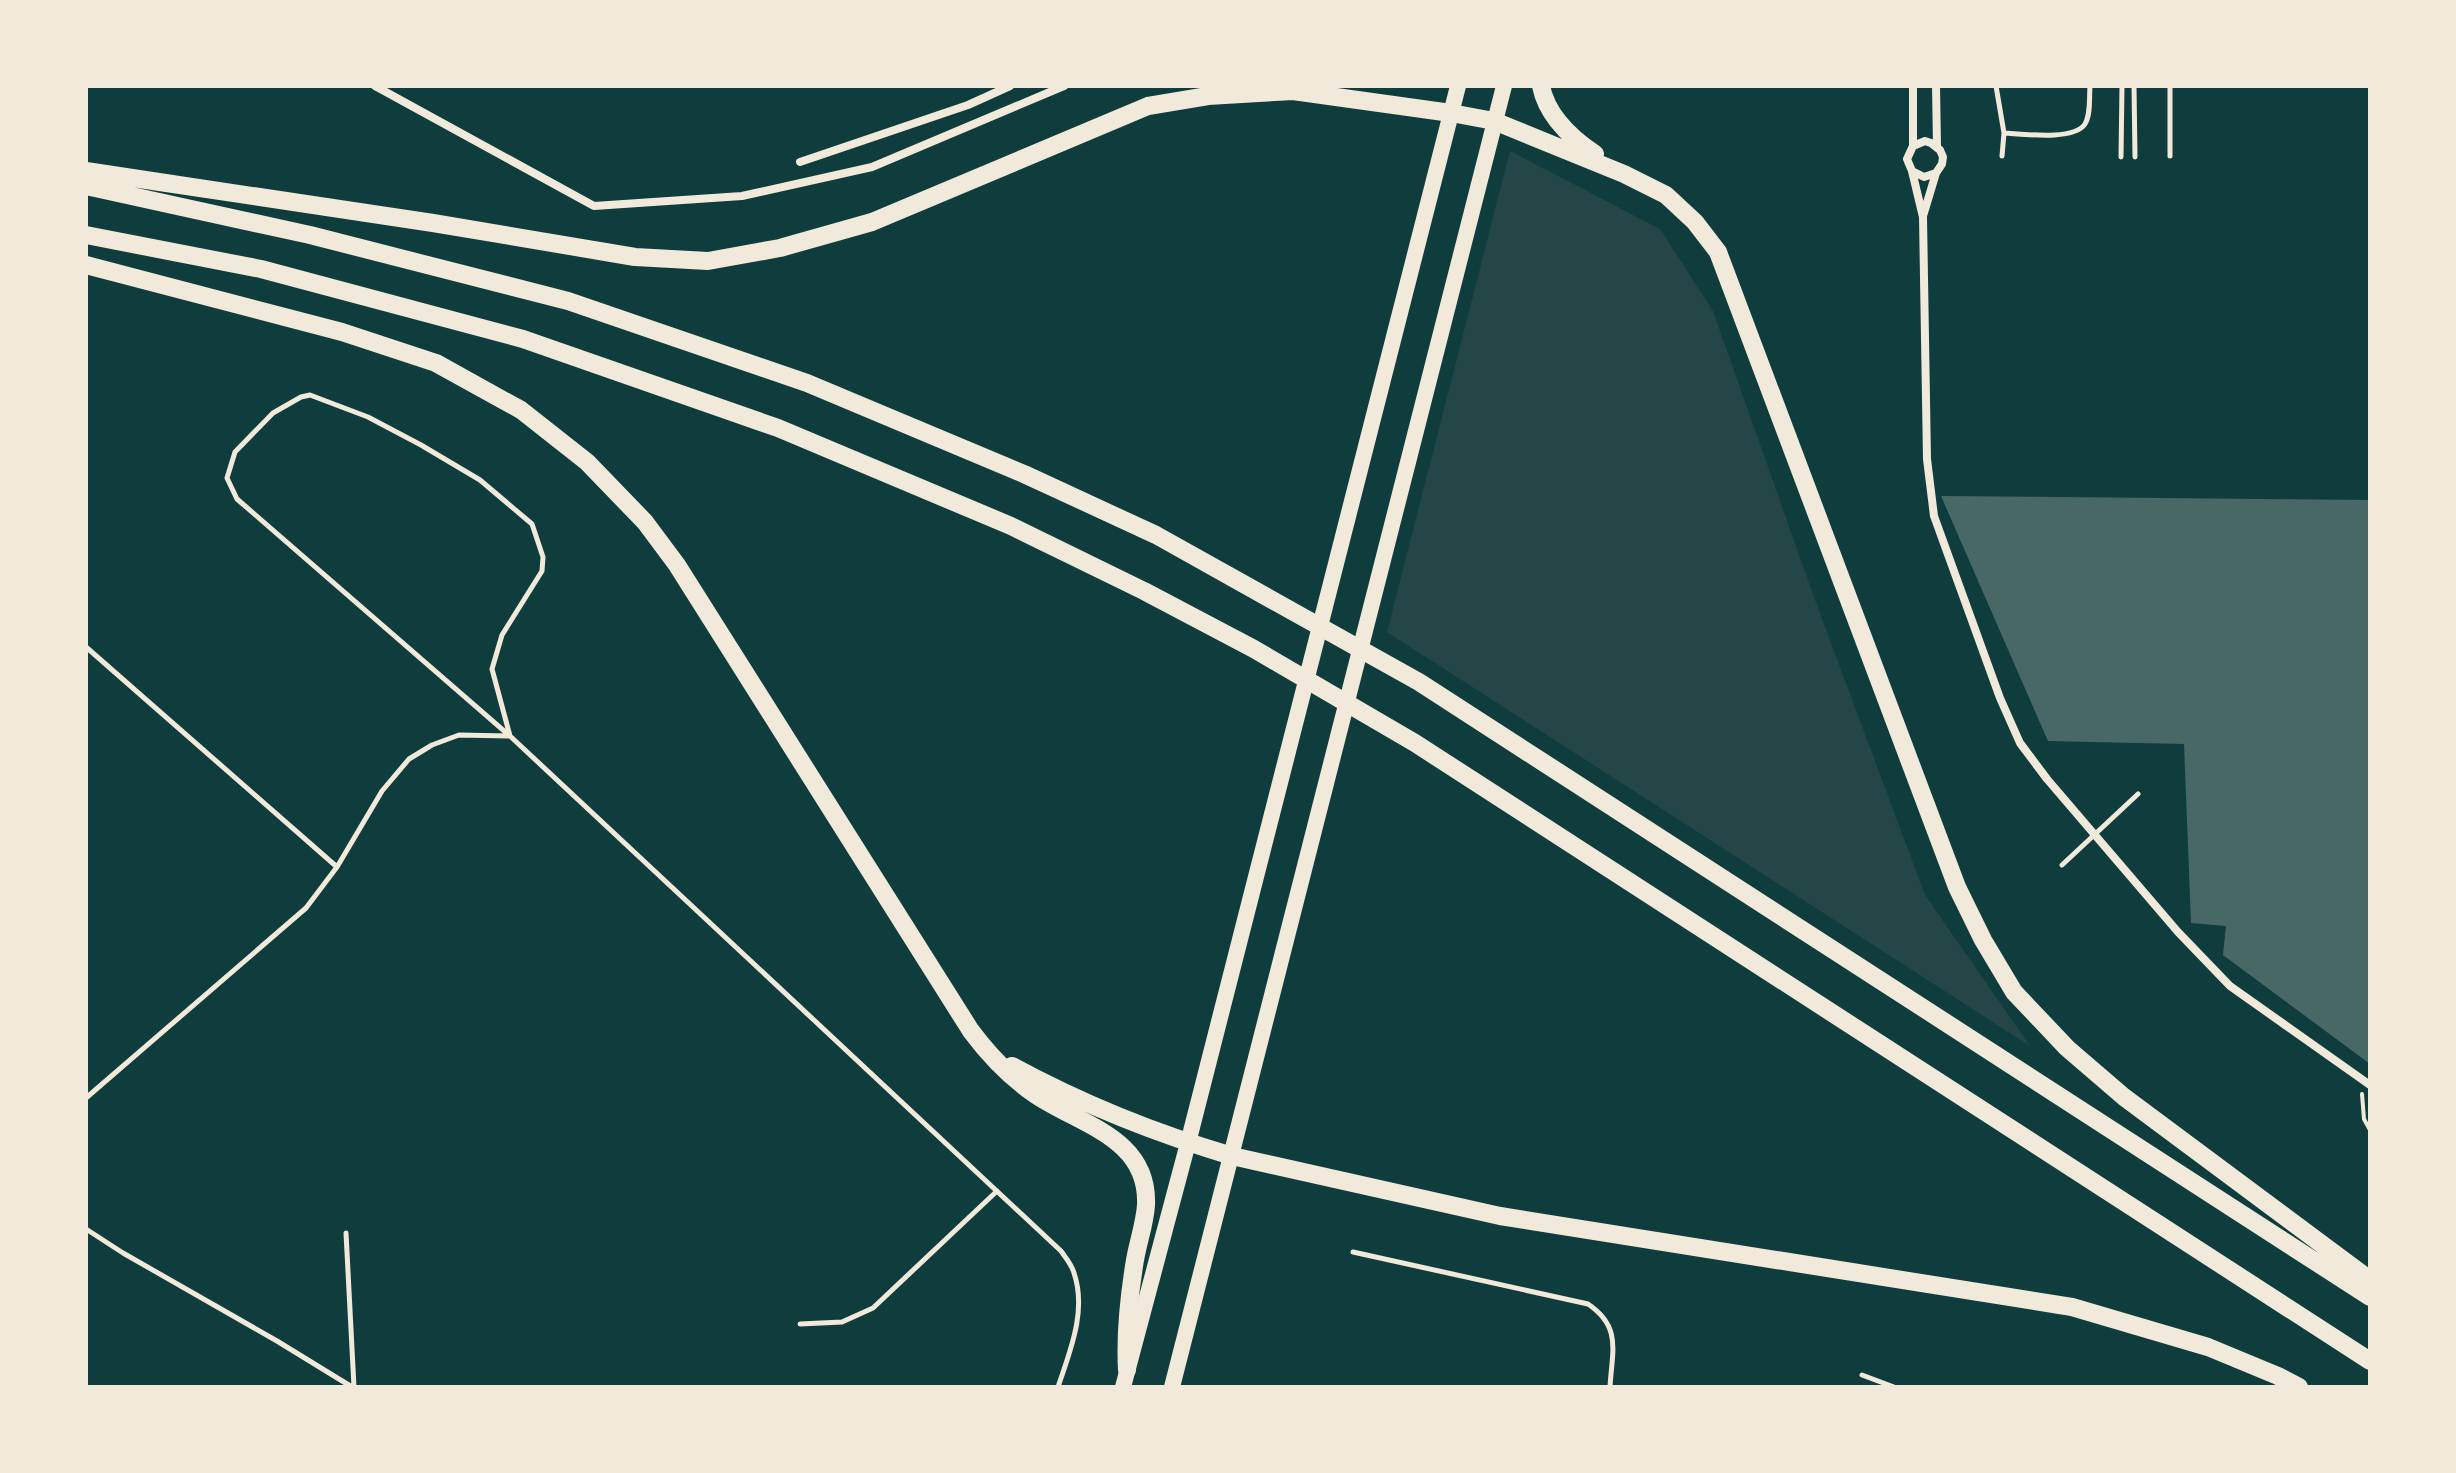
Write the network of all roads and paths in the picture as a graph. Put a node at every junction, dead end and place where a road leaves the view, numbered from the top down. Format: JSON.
{"nodes":[{"id":1,"x":375,"y":86,"type":"edge"},
{"id":2,"x":1010,"y":86,"type":"edge"},
{"id":3,"x":1064,"y":86,"type":"edge"},
{"id":4,"x":1458,"y":86,"type":"edge"},
{"id":5,"x":1504,"y":86,"type":"edge"},
{"id":6,"x":1541,"y":86,"type":"edge"},
{"id":7,"x":1913,"y":86,"type":"edge"},
{"id":8,"x":1936,"y":86,"type":"edge"},
{"id":9,"x":1996,"y":86,"type":"edge"},
{"id":10,"x":2090,"y":86,"type":"edge"},
{"id":11,"x":2122,"y":86,"type":"edge"},
{"id":12,"x":2134,"y":86,"type":"edge"},
{"id":13,"x":2170,"y":86,"type":"edge"},
{"id":14,"x":1451,"y":113,"type":"junction"},
{"id":15,"x":1494,"y":121,"type":"junction"},
{"id":16,"x":2004,"y":133,"type":"junction"},
{"id":17,"x":1913,"y":146,"type":"junction"},
{"id":18,"x":1937,"y":146,"type":"junction"},
{"id":19,"x":2002,"y":156,"type":"dead end"},
{"id":20,"x":2170,"y":156,"type":"dead end"},
{"id":21,"x":2121,"y":157,"type":"dead end"},
{"id":22,"x":2135,"y":157,"type":"dead end"},
{"id":23,"x":800,"y":162,"type":"dead end"},
{"id":24,"x":86,"y":171,"type":"edge"},
{"id":25,"x":1912,"y":171,"type":"junction"},
{"id":26,"x":1936,"y":173,"type":"junction"},
{"id":27,"x":1624,"y":174,"type":"junction"},
{"id":28,"x":86,"y":186,"type":"edge"},
{"id":29,"x":1923,"y":217,"type":"junction"},
{"id":30,"x":86,"y":235,"type":"edge"},
{"id":31,"x":86,"y":265,"type":"edge"},
{"id":32,"x":86,"y":647,"type":"edge"},
{"id":33,"x":510,"y":736,"type":"junction"},
{"id":34,"x":2138,"y":794,"type":"dead end"},
{"id":35,"x":2095,"y":834,"type":"junction"},
{"id":36,"x":2062,"y":865,"type":"dead end"},
{"id":37,"x":337,"y":867,"type":"junction"},
{"id":38,"x":987,"y":1052,"type":"junction"},
{"id":39,"x":2366,"y":1083,"type":"edge"},
{"id":40,"x":86,"y":1098,"type":"edge"},
{"id":41,"x":2370,"y":1130,"type":"edge"},
{"id":42,"x":1188,"y":1143,"type":"junction"},
{"id":43,"x":1232,"y":1156,"type":"junction"},
{"id":44,"x":997,"y":1191,"type":"junction"},
{"id":45,"x":86,"y":1229,"type":"edge"},
{"id":46,"x":346,"y":1233,"type":"dead end"},
{"id":47,"x":1353,"y":1252,"type":"dead end"},
{"id":48,"x":2370,"y":1280,"type":"edge"},
{"id":49,"x":2370,"y":1297,"type":"edge"},
{"id":50,"x":800,"y":1324,"type":"dead end"},
{"id":51,"x":2370,"y":1361,"type":"edge"},
{"id":52,"x":1862,"y":1375,"type":"dead end"},
{"id":53,"x":1125,"y":1378,"type":"edge"},
{"id":54,"x":353,"y":1387,"type":"edge"},
{"id":55,"x":1058,"y":1387,"type":"edge"},
{"id":56,"x":1172,"y":1387,"type":"edge"},
{"id":57,"x":1610,"y":1387,"type":"edge"},
{"id":58,"x":1894,"y":1387,"type":"edge"},
{"id":59,"x":2299,"y":1387,"type":"edge"}],
"edges":[{"from":1,"to":3,"type":"street"},
{"from":2,"to":23,"type":"street"},
{"from":4,"to":14,"type":"main road"},
{"from":5,"to":15,"type":"main road"},
{"from":6,"to":27,"type":"highway"},
{"from":7,"to":17,"type":"street"},
{"from":8,"to":18,"type":"street"},
{"from":9,"to":16,"type":"lane"},
{"from":10,"to":16,"type":"lane"},
{"from":11,"to":21,"type":"lane"},
{"from":12,"to":22,"type":"lane"},
{"from":13,"to":20,"type":"lane"},
{"from":14,"to":15,"type":"highway"},
{"from":14,"to":24,"type":"highway"},
{"from":14,"to":42,"type":"main road"},
{"from":15,"to":27,"type":"highway"},
{"from":15,"to":43,"type":"main road"},
{"from":16,"to":19,"type":"lane"},
{"from":17,"to":18,"type":"street"},
{"from":17,"to":25,"type":"street"},
{"from":18,"to":26,"type":"street"},
{"from":25,"to":26,"type":"street"},
{"from":25,"to":29,"type":"street"},
{"from":26,"to":29,"type":"street"},
{"from":27,"to":48,"type":"highway"},
{"from":28,"to":49,"type":"highway"},
{"from":29,"to":35,"type":"street"},
{"from":30,"to":51,"type":"highway"},
{"from":31,"to":38,"type":"highway"},
{"from":32,"to":37,"type":"lane"},
{"from":33,"to":33,"type":"lane"},
{"from":33,"to":37,"type":"lane"},
{"from":33,"to":44,"type":"lane"},
{"from":34,"to":35,"type":"lane"},
{"from":35,"to":36,"type":"lane"},
{"from":35,"to":39,"type":"street"},
{"from":37,"to":40,"type":"lane"},
{"from":38,"to":42,"type":"highway"},
{"from":38,"to":53,"type":"highway"},
{"from":39,"to":41,"type":"path"},
{"from":42,"to":43,"type":"highway"},
{"from":42,"to":53,"type":"main road"},
{"from":43,"to":56,"type":"main road"},
{"from":43,"to":59,"type":"highway"},
{"from":44,"to":50,"type":"lane"},
{"from":44,"to":55,"type":"lane"},
{"from":45,"to":54,"type":"lane"},
{"from":46,"to":54,"type":"lane"},
{"from":47,"to":57,"type":"lane"},
{"from":52,"to":58,"type":"lane"}]}
